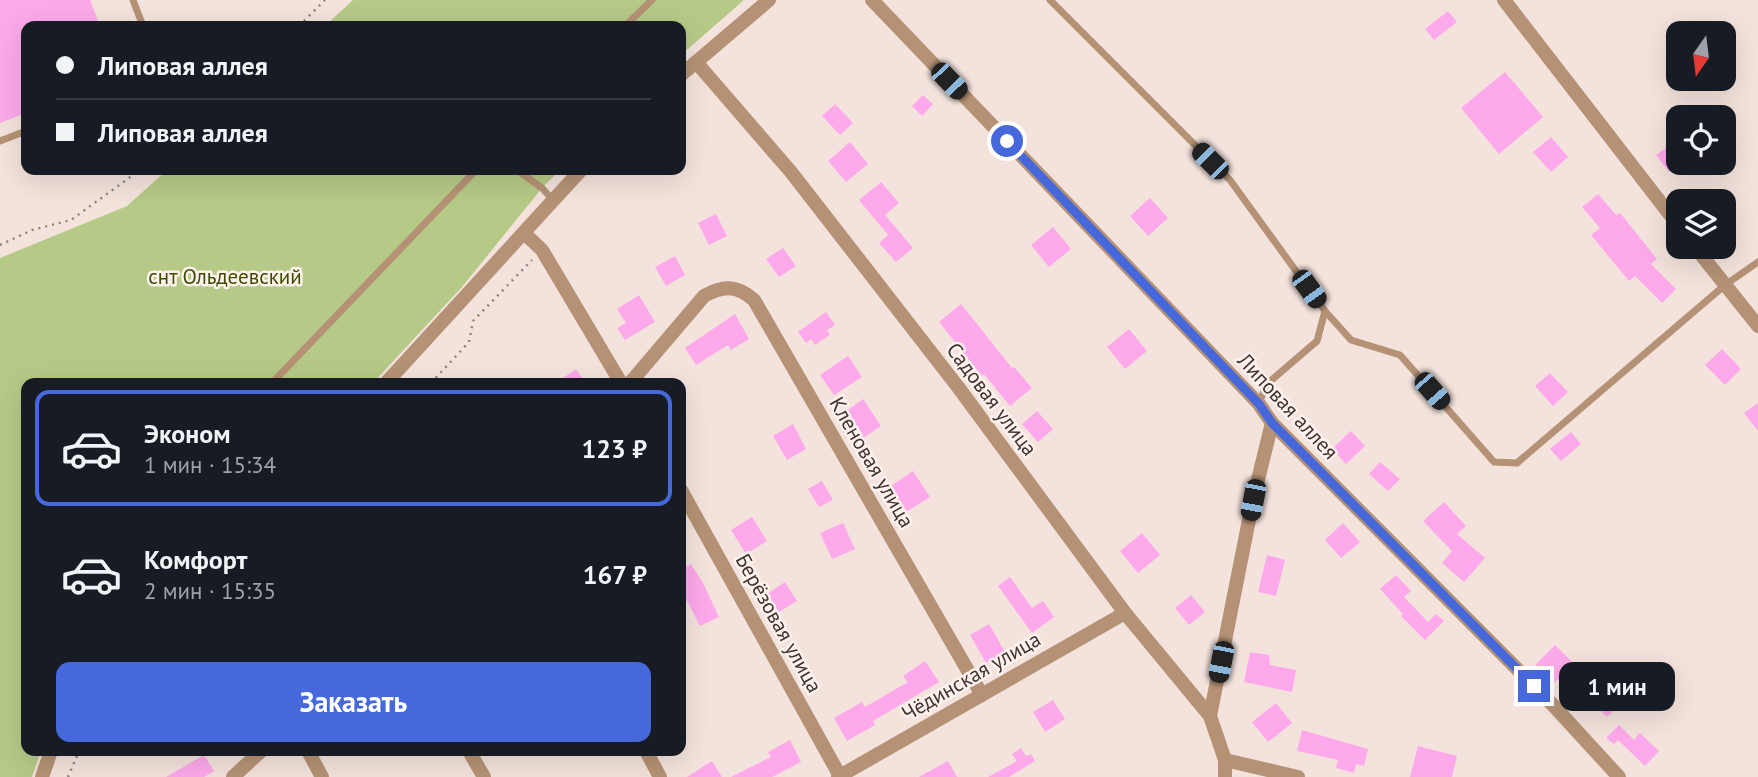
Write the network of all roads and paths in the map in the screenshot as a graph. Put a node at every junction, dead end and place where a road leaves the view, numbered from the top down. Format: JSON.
{"nodes":[{"id":1,"x":133,"y":0,"type":"edge"},
{"id":2,"x":325,"y":0,"type":"edge"},
{"id":3,"x":652,"y":0,"type":"edge"},
{"id":4,"x":769,"y":0,"type":"edge"},
{"id":5,"x":872,"y":0,"type":"edge"},
{"id":6,"x":1050,"y":0,"type":"edge"},
{"id":7,"x":1504,"y":0,"type":"edge"},
{"id":8,"x":141,"y":21,"type":"edge"},
{"id":9,"x":304,"y":21,"type":"edge"},
{"id":10,"x":630,"y":21,"type":"edge"},
{"id":11,"x":696,"y":62,"type":"junction"},
{"id":12,"x":686,"y":71,"type":"edge"},
{"id":13,"x":21,"y":133,"type":"edge"},
{"id":14,"x":0,"y":141,"type":"edge"},
{"id":15,"x":133,"y":175,"type":"edge"},
{"id":16,"x":472,"y":175,"type":"edge"},
{"id":17,"x":524,"y":175,"type":"edge"},
{"id":18,"x":576,"y":175,"type":"edge"},
{"id":19,"x":553,"y":200,"type":"junction"},
{"id":20,"x":1666,"y":209,"type":"edge"},
{"id":21,"x":524,"y":233,"type":"junction"},
{"id":22,"x":0,"y":246,"type":"edge"},
{"id":23,"x":541,"y":250,"type":"junction"},
{"id":24,"x":1704,"y":259,"type":"edge"},
{"id":25,"x":1758,"y":262,"type":"edge"},
{"id":26,"x":1725,"y":285,"type":"junction"},
{"id":27,"x":1325,"y":311,"type":"junction"},
{"id":28,"x":1758,"y":326,"type":"edge"},
{"id":29,"x":277,"y":378,"type":"edge"},
{"id":30,"x":391,"y":378,"type":"edge"},
{"id":31,"x":436,"y":378,"type":"edge"},
{"id":32,"x":618,"y":378,"type":"edge"},
{"id":33,"x":634,"y":378,"type":"edge"},
{"id":34,"x":1259,"y":404,"type":"junction"},
{"id":35,"x":1272,"y":423,"type":"junction"},
{"id":36,"x":686,"y":498,"type":"edge"},
{"id":37,"x":1125,"y":612,"type":"junction"},
{"id":38,"x":982,"y":695,"type":"junction"},
{"id":39,"x":1210,"y":716,"type":"junction"},
{"id":40,"x":49,"y":756,"type":"edge"},
{"id":41,"x":77,"y":756,"type":"edge"},
{"id":42,"x":256,"y":756,"type":"edge"},
{"id":43,"x":311,"y":756,"type":"edge"},
{"id":44,"x":472,"y":756,"type":"edge"},
{"id":45,"x":649,"y":756,"type":"edge"},
{"id":46,"x":1225,"y":760,"type":"junction"},
{"id":47,"x":839,"y":776,"type":"edge"},
{"id":48,"x":42,"y":777,"type":"edge"},
{"id":49,"x":68,"y":777,"type":"edge"},
{"id":50,"x":233,"y":777,"type":"edge"},
{"id":51,"x":322,"y":777,"type":"edge"},
{"id":52,"x":484,"y":777,"type":"edge"},
{"id":53,"x":660,"y":777,"type":"edge"},
{"id":54,"x":1225,"y":777,"type":"edge"},
{"id":55,"x":1298,"y":777,"type":"edge"},
{"id":56,"x":1619,"y":777,"type":"edge"}],
"edges":[{"from":1,"to":8,"type":"lane"},
{"from":2,"to":9,"type":"path"},
{"from":3,"to":10,"type":"lane"},
{"from":4,"to":11,"type":"street"},
{"from":5,"to":34,"type":"street","name":"Липовая аллея"},
{"from":6,"to":27,"type":"lane"},
{"from":7,"to":20,"type":"street"},
{"from":11,"to":12,"type":"street"},
{"from":11,"to":37,"type":"street","name":"Садовая улица"},
{"from":13,"to":14,"type":"lane"},
{"from":15,"to":22,"type":"path"},
{"from":16,"to":29,"type":"lane"},
{"from":17,"to":19,"type":"lane"},
{"from":18,"to":19,"type":"street"},
{"from":19,"to":21,"type":"street"},
{"from":21,"to":23,"type":"street"},
{"from":21,"to":30,"type":"street"},
{"from":23,"to":31,"type":"path"},
{"from":23,"to":32,"type":"street"},
{"from":24,"to":26,"type":"street"},
{"from":25,"to":26,"type":"lane"},
{"from":26,"to":27,"type":"lane"},
{"from":26,"to":28,"type":"street"},
{"from":27,"to":34,"type":"lane"},
{"from":33,"to":38,"type":"street","name":"Кленовая улица"},
{"from":34,"to":35,"type":"street","name":"Липовая аллея"},
{"from":35,"to":39,"type":"street"},
{"from":35,"to":56,"type":"street","name":"Липовая аллея"},
{"from":36,"to":47,"type":"street","name":"Берёзовая улица"},
{"from":37,"to":38,"type":"street","name":"Чёдинская улица"},
{"from":37,"to":39,"type":"street","name":"Садовая улица"},
{"from":38,"to":47,"type":"street","name":"Чёдинская улица"},
{"from":39,"to":46,"type":"street","name":"Садовая улица"},
{"from":40,"to":48,"type":"street"},
{"from":41,"to":49,"type":"path"},
{"from":42,"to":50,"type":"street"},
{"from":43,"to":51,"type":"street"},
{"from":44,"to":52,"type":"street"},
{"from":45,"to":53,"type":"street"},
{"from":46,"to":54,"type":"street","name":"Садовая улица"},
{"from":46,"to":55,"type":"street"}]}
